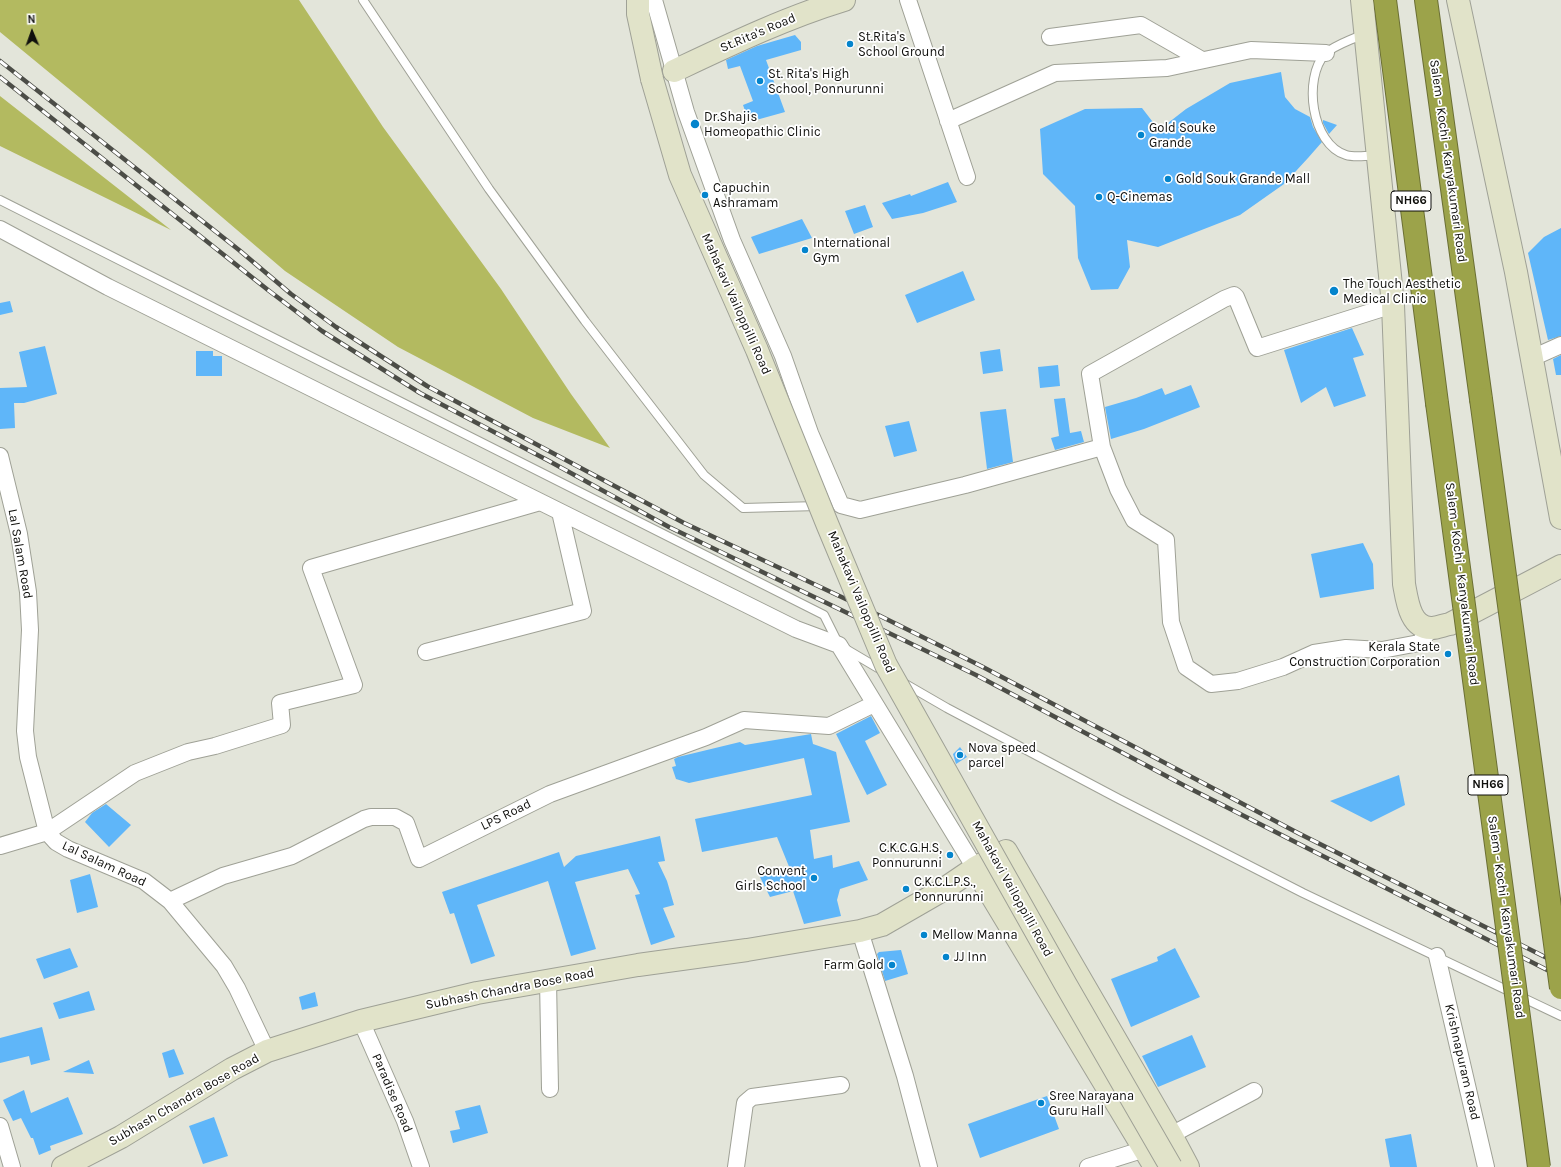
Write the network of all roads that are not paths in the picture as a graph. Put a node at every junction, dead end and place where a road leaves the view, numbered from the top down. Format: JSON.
{"nodes":[{"id":1,"x":364,"y":0,"type":"edge"},
{"id":2,"x":638,"y":0,"type":"edge"},
{"id":3,"x":654,"y":0,"type":"edge"},
{"id":4,"x":844,"y":0,"type":"edge"},
{"id":5,"x":908,"y":0,"type":"edge"},
{"id":6,"x":1362,"y":0,"type":"edge"},
{"id":7,"x":1385,"y":0,"type":"edge"},
{"id":8,"x":1426,"y":0,"type":"edge"},
{"id":9,"x":1458,"y":0,"type":"edge"},
{"id":10,"x":1366,"y":33,"type":"junction"},
{"id":11,"x":1050,"y":37,"type":"dead end"},
{"id":12,"x":1326,"y":53,"type":"junction"},
{"id":13,"x":1202,"y":60,"type":"junction"},
{"id":14,"x":674,"y":71,"type":"junction"},
{"id":15,"x":948,"y":121,"type":"junction"},
{"id":16,"x":1378,"y":156,"type":"junction"},
{"id":17,"x":967,"y":177,"type":"dead end"},
{"id":18,"x":0,"y":200,"type":"edge"},
{"id":19,"x":0,"y":229,"type":"edge"},
{"id":20,"x":1393,"y":306,"type":"junction"},
{"id":21,"x":1561,"y":345,"type":"edge"},
{"id":22,"x":1532,"y":358,"type":"junction"},
{"id":23,"x":1102,"y":447,"type":"junction"},
{"id":24,"x":0,"y":456,"type":"edge"},
{"id":25,"x":540,"y":502,"type":"junction"},
{"id":26,"x":833,"y":506,"type":"junction"},
{"id":27,"x":560,"y":512,"type":"junction"},
{"id":28,"x":1561,"y":518,"type":"edge"},
{"id":29,"x":1561,"y":566,"type":"edge"},
{"id":30,"x":1431,"y":628,"type":"junction"},
{"id":31,"x":839,"y":645,"type":"junction"},
{"id":32,"x":426,"y":652,"type":"dead end"},
{"id":33,"x":874,"y":704,"type":"junction"},
{"id":34,"x":47,"y":832,"type":"junction"},
{"id":35,"x":0,"y":846,"type":"edge"},
{"id":36,"x":975,"y":868,"type":"junction"},
{"id":37,"x":170,"y":902,"type":"junction"},
{"id":38,"x":860,"y":931,"type":"junction"},
{"id":39,"x":1437,"y":956,"type":"junction"},
{"id":40,"x":548,"y":980,"type":"junction"},
{"id":41,"x":1561,"y":988,"type":"edge"},
{"id":42,"x":1561,"y":1016,"type":"edge"},
{"id":43,"x":361,"y":1021,"type":"junction"},
{"id":44,"x":267,"y":1051,"type":"junction"},
{"id":45,"x":841,"y":1085,"type":"dead end"},
{"id":46,"x":550,"y":1089,"type":"dead end"},
{"id":47,"x":1254,"y":1091,"type":"dead end"},
{"id":48,"x":0,"y":1126,"type":"edge"},
{"id":49,"x":1171,"y":1135,"type":"junction"},
{"id":50,"x":1150,"y":1158,"type":"edge"},
{"id":51,"x":77,"y":1164,"type":"edge"},
{"id":52,"x":12,"y":1167,"type":"edge"},
{"id":53,"x":421,"y":1167,"type":"edge"},
{"id":54,"x":736,"y":1167,"type":"edge"},
{"id":55,"x":929,"y":1167,"type":"edge"},
{"id":56,"x":1088,"y":1167,"type":"edge"},
{"id":57,"x":1171,"y":1167,"type":"edge"},
{"id":58,"x":1188,"y":1167,"type":"edge"},
{"id":59,"x":1486,"y":1167,"type":"edge"},
{"id":60,"x":1540,"y":1167,"type":"edge"}],
"edges":[{"from":1,"to":26,"type":"lane"},
{"from":2,"to":57,"type":"main road","name":"Mahakavi Vailoppilli Road","bridge":true},
{"from":3,"to":14,"type":"street"},
{"from":4,"to":14,"type":"main road","name":"St.Rita's Road"},
{"from":5,"to":15,"type":"street"},
{"from":6,"to":10,"type":"main road"},
{"from":7,"to":60,"type":"highway","name":"Salem - Kochi - Kanyakumari Road","number":"NH66","bridge":true},
{"from":8,"to":41,"type":"highway","name":"Salem - Kochi - Kanyakumari Road","bridge":true},
{"from":9,"to":22,"type":"main road"},
{"from":10,"to":12,"type":"lane"},
{"from":10,"to":16,"type":"main road"},
{"from":11,"to":13,"type":"street"},
{"from":12,"to":13,"type":"street"},
{"from":12,"to":16,"type":"lane"},
{"from":13,"to":15,"type":"street"},
{"from":14,"to":26,"type":"street"},
{"from":15,"to":17,"type":"street"},
{"from":16,"to":20,"type":"main road"},
{"from":18,"to":31,"type":"lane"},
{"from":19,"to":25,"type":"street"},
{"from":20,"to":23,"type":"street"},
{"from":20,"to":30,"type":"main road"},
{"from":21,"to":22,"type":"street"},
{"from":22,"to":28,"type":"main road"},
{"from":23,"to":26,"type":"street"},
{"from":23,"to":30,"type":"street"},
{"from":24,"to":34,"type":"street","name":"Lal Salam Road"},
{"from":25,"to":27,"type":"street"},
{"from":25,"to":34,"type":"street"},
{"from":27,"to":31,"type":"street"},
{"from":27,"to":32,"type":"street"},
{"from":29,"to":30,"type":"main road"},
{"from":31,"to":33,"type":"street"},
{"from":31,"to":39,"type":"lane"},
{"from":33,"to":36,"type":"street"},
{"from":33,"to":37,"type":"street","name":"LPS Road"},
{"from":34,"to":35,"type":"street"},
{"from":34,"to":37,"type":"street","name":"Lal Salam Road"},
{"from":36,"to":38,"type":"main road","name":"Subhash Chandra Bose Road"},
{"from":36,"to":49,"type":"main road","name":"Subhash Chandra Bose Road"},
{"from":36,"to":50,"type":"main road"},
{"from":37,"to":44,"type":"street","name":"Lal Salam Road"},
{"from":38,"to":40,"type":"main road","name":"Subhash Chandra Bose Road"},
{"from":38,"to":55,"type":"street"},
{"from":39,"to":42,"type":"lane"},
{"from":39,"to":59,"type":"street","name":"Krishnapuram Road"},
{"from":40,"to":43,"type":"main road","name":"Subhash Chandra Bose Road"},
{"from":40,"to":46,"type":"street"},
{"from":43,"to":44,"type":"main road","name":"Subhash Chandra Bose Road"},
{"from":43,"to":53,"type":"street","name":"Paradise Road"},
{"from":44,"to":51,"type":"main road","name":"Subhash Chandra Bose Road"},
{"from":45,"to":54,"type":"street"},
{"from":47,"to":49,"type":"street"},
{"from":48,"to":52,"type":"street"},
{"from":49,"to":58,"type":"main road"},
{"from":50,"to":56,"type":"street"}]}
